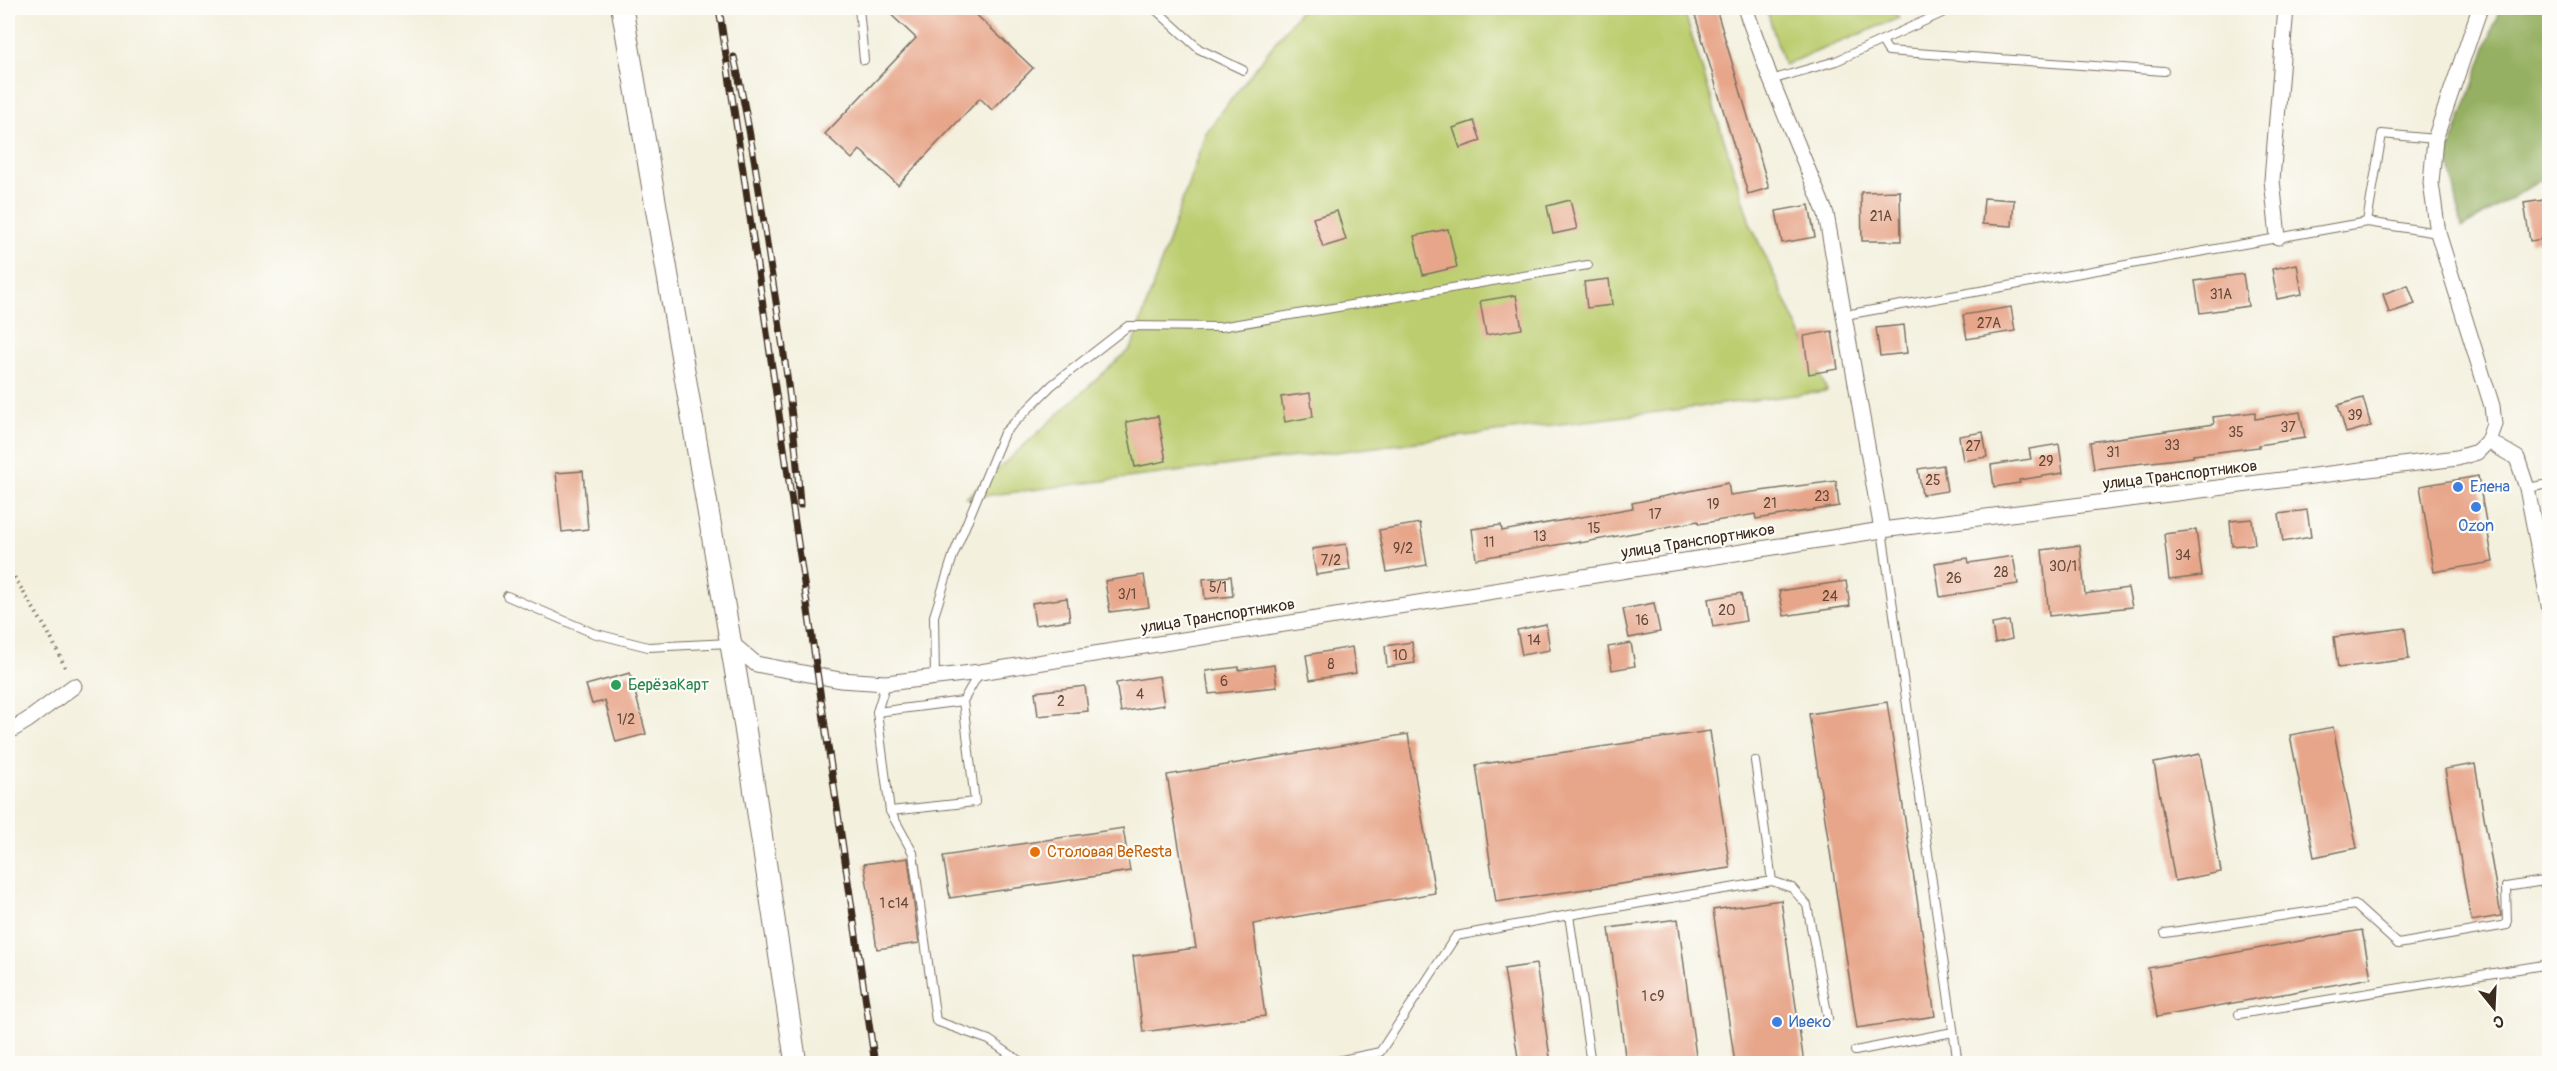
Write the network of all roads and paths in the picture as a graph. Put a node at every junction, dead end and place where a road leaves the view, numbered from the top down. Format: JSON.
{"nodes":[{"id":1,"x":622,"y":8,"type":"edge"},
{"id":2,"x":859,"y":8,"type":"edge"},
{"id":3,"x":1154,"y":8,"type":"edge"},
{"id":4,"x":1746,"y":8,"type":"edge"},
{"id":5,"x":1953,"y":8,"type":"edge"},
{"id":6,"x":2286,"y":8,"type":"edge"},
{"id":7,"x":2480,"y":8,"type":"edge"},
{"id":8,"x":1881,"y":40,"type":"junction"},
{"id":9,"x":864,"y":60,"type":"dead end"},
{"id":10,"x":1243,"y":70,"type":"dead end"},
{"id":11,"x":2164,"y":71,"type":"dead end"},
{"id":12,"x":1770,"y":80,"type":"junction"},
{"id":13,"x":2435,"y":139,"type":"junction"},
{"id":14,"x":2367,"y":222,"type":"junction"},
{"id":15,"x":2438,"y":233,"type":"junction"},
{"id":16,"x":2278,"y":237,"type":"junction"},
{"id":17,"x":1588,"y":265,"type":"dead end"},
{"id":18,"x":1845,"y":315,"type":"junction"},
{"id":19,"x":2488,"y":441,"type":"junction"},
{"id":20,"x":2550,"y":484,"type":"edge"},
{"id":21,"x":2527,"y":488,"type":"junction"},
{"id":22,"x":1882,"y":531,"type":"junction"},
{"id":23,"x":8,"y":567,"type":"edge"},
{"id":24,"x":507,"y":596,"type":"dead end"},
{"id":25,"x":2550,"y":610,"type":"edge"},
{"id":26,"x":731,"y":643,"type":"junction"},
{"id":27,"x":980,"y":672,"type":"junction"},
{"id":28,"x":935,"y":678,"type":"junction"},
{"id":29,"x":886,"y":683,"type":"junction"},
{"id":30,"x":74,"y":686,"type":"joint"},
{"id":31,"x":963,"y":701,"type":"junction"},
{"id":32,"x":877,"y":712,"type":"junction"},
{"id":33,"x":8,"y":732,"type":"edge"},
{"id":34,"x":1755,"y":761,"type":"dead end"},
{"id":35,"x":890,"y":811,"type":"junction"},
{"id":36,"x":2550,"y":880,"type":"edge"},
{"id":37,"x":1772,"y":881,"type":"junction"},
{"id":38,"x":1569,"y":915,"type":"junction"},
{"id":39,"x":2165,"y":933,"type":"dead end"},
{"id":40,"x":2550,"y":964,"type":"edge"},
{"id":41,"x":2239,"y":1014,"type":"dead end"},
{"id":42,"x":1828,"y":1018,"type":"dead end"},
{"id":43,"x":1953,"y":1032,"type":"junction"},
{"id":44,"x":1855,"y":1051,"type":"dead end"},
{"id":45,"x":796,"y":1064,"type":"edge"},
{"id":46,"x":1024,"y":1064,"type":"edge"},
{"id":47,"x":1323,"y":1064,"type":"edge"},
{"id":48,"x":1591,"y":1064,"type":"edge"},
{"id":49,"x":1958,"y":1064,"type":"edge"}],
"edges":[{"from":1,"to":26,"type":"street"},
{"from":2,"to":9,"type":"lane"},
{"from":3,"to":10,"type":"lane"},
{"from":4,"to":12,"type":"street"},
{"from":5,"to":8,"type":"lane"},
{"from":6,"to":16,"type":"street"},
{"from":7,"to":13,"type":"street"},
{"from":8,"to":11,"type":"lane"},
{"from":8,"to":12,"type":"lane"},
{"from":12,"to":18,"type":"street"},
{"from":13,"to":14,"type":"lane"},
{"from":13,"to":15,"type":"street"},
{"from":14,"to":15,"type":"lane"},
{"from":14,"to":16,"type":"lane"},
{"from":15,"to":19,"type":"street"},
{"from":16,"to":18,"type":"lane"},
{"from":17,"to":28,"type":"lane"},
{"from":18,"to":22,"type":"street"},
{"from":19,"to":21,"type":"street"},
{"from":19,"to":22,"type":"street","name":"улица Транспортников"},
{"from":20,"to":21,"type":"lane"},
{"from":21,"to":25,"type":"street"},
{"from":22,"to":27,"type":"street","name":"улица Транспортников"},
{"from":22,"to":43,"type":"lane"},
{"from":23,"to":30,"type":"path"},
{"from":24,"to":26,"type":"lane"},
{"from":26,"to":29,"type":"street","name":"улица Транспортников"},
{"from":26,"to":45,"type":"street"},
{"from":27,"to":28,"type":"street","name":"улица Транспортников"},
{"from":27,"to":31,"type":"lane"},
{"from":28,"to":29,"type":"street","name":"улица Транспортников"},
{"from":29,"to":32,"type":"lane"},
{"from":30,"to":33,"type":"street"},
{"from":31,"to":32,"type":"lane"},
{"from":31,"to":35,"type":"lane"},
{"from":32,"to":35,"type":"lane"},
{"from":34,"to":37,"type":"lane"},
{"from":35,"to":46,"type":"lane"},
{"from":36,"to":39,"type":"lane"},
{"from":37,"to":38,"type":"lane"},
{"from":37,"to":42,"type":"lane"},
{"from":38,"to":47,"type":"lane"},
{"from":38,"to":48,"type":"lane"},
{"from":40,"to":41,"type":"lane"},
{"from":43,"to":44,"type":"lane"},
{"from":43,"to":49,"type":"lane"}]}
